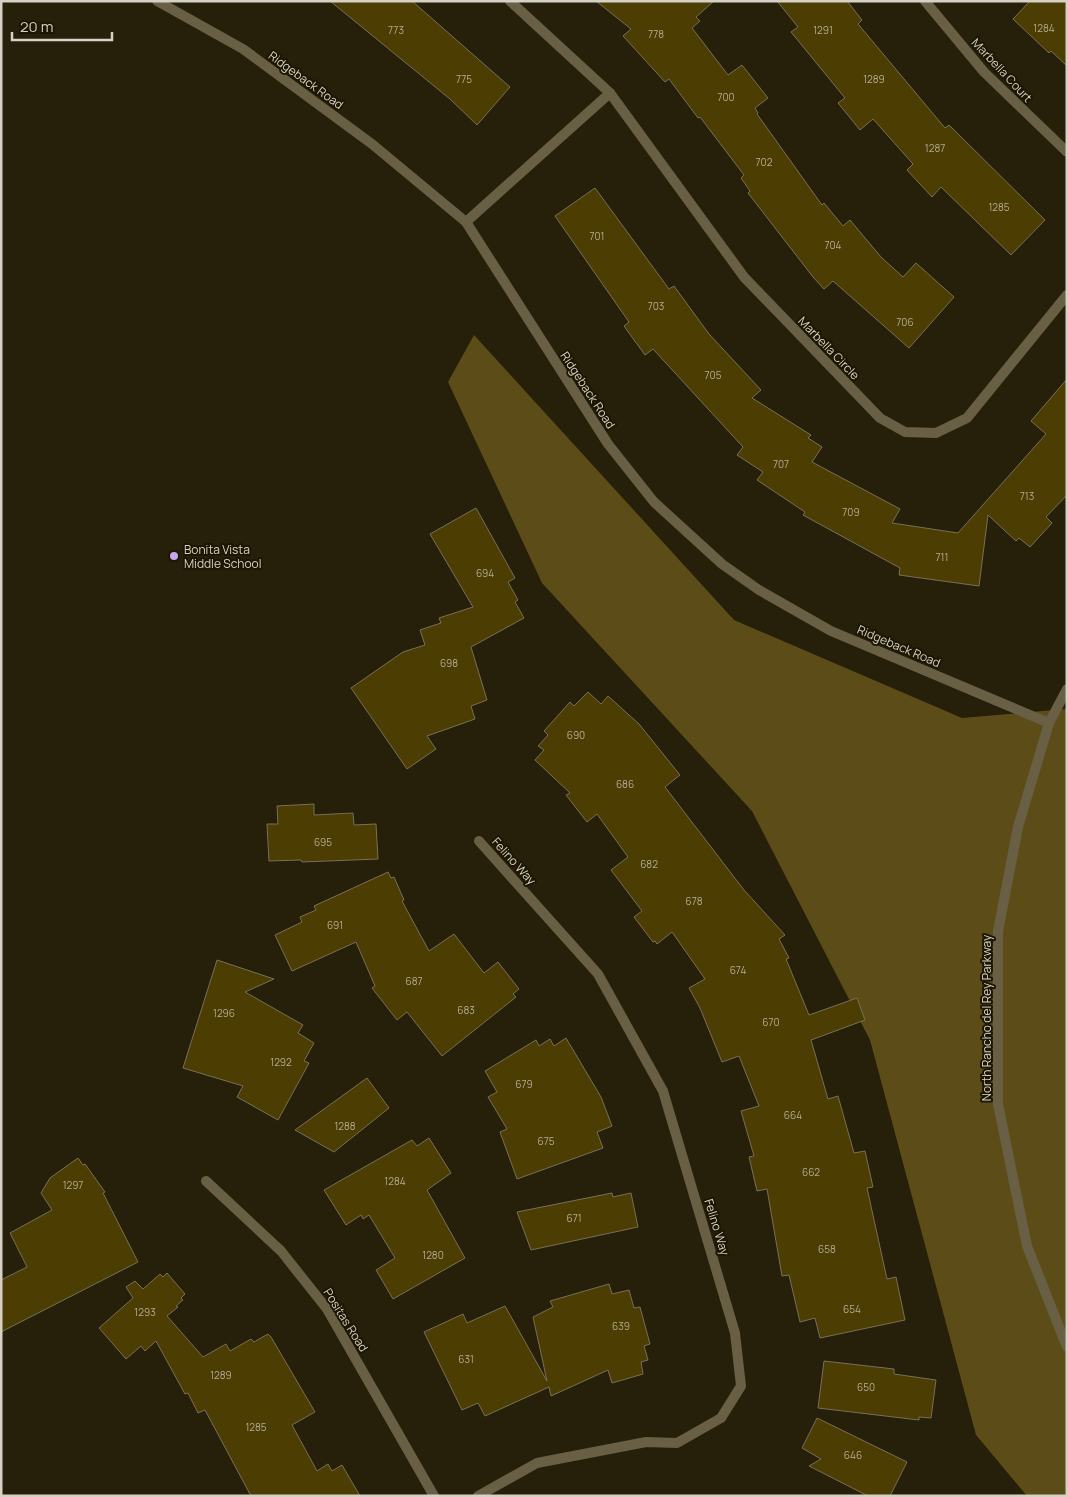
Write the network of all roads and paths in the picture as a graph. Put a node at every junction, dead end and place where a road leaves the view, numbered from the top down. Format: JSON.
{"nodes":[{"id":1,"x":157,"y":1,"type":"edge"},
{"id":2,"x":510,"y":1,"type":"edge"},
{"id":3,"x":925,"y":1,"type":"edge"},
{"id":4,"x":610,"y":93,"type":"junction"},
{"id":5,"x":1067,"y":152,"type":"edge"},
{"id":6,"x":466,"y":222,"type":"junction"},
{"id":7,"x":1067,"y":295,"type":"edge"},
{"id":8,"x":1067,"y":689,"type":"edge"},
{"id":9,"x":1049,"y":723,"type":"junction"},
{"id":10,"x":479,"y":840,"type":"dead end"},
{"id":11,"x":206,"y":1181,"type":"dead end"},
{"id":12,"x":1067,"y":1347,"type":"edge"},
{"id":13,"x":434,"y":1496,"type":"edge"},
{"id":14,"x":478,"y":1496,"type":"edge"}],
"edges":[{"from":1,"to":6,"type":"street","name":"Ridgeback Road"},
{"from":2,"to":4,"type":"street","name":"Marbella Circle"},
{"from":3,"to":5,"type":"street","name":"Marbella Court"},
{"from":4,"to":6,"type":"street"},
{"from":4,"to":7,"type":"street","name":"Marbella Circle"},
{"from":6,"to":9,"type":"street","name":"Ridgeback Road"},
{"from":8,"to":9,"type":"street","name":"North Rancho del Rey Parkway"},
{"from":9,"to":12,"type":"street","name":"North Rancho del Rey Parkway"},
{"from":10,"to":14,"type":"street","name":"Felino Way"},
{"from":11,"to":13,"type":"street","name":"Positas Road"}]}
